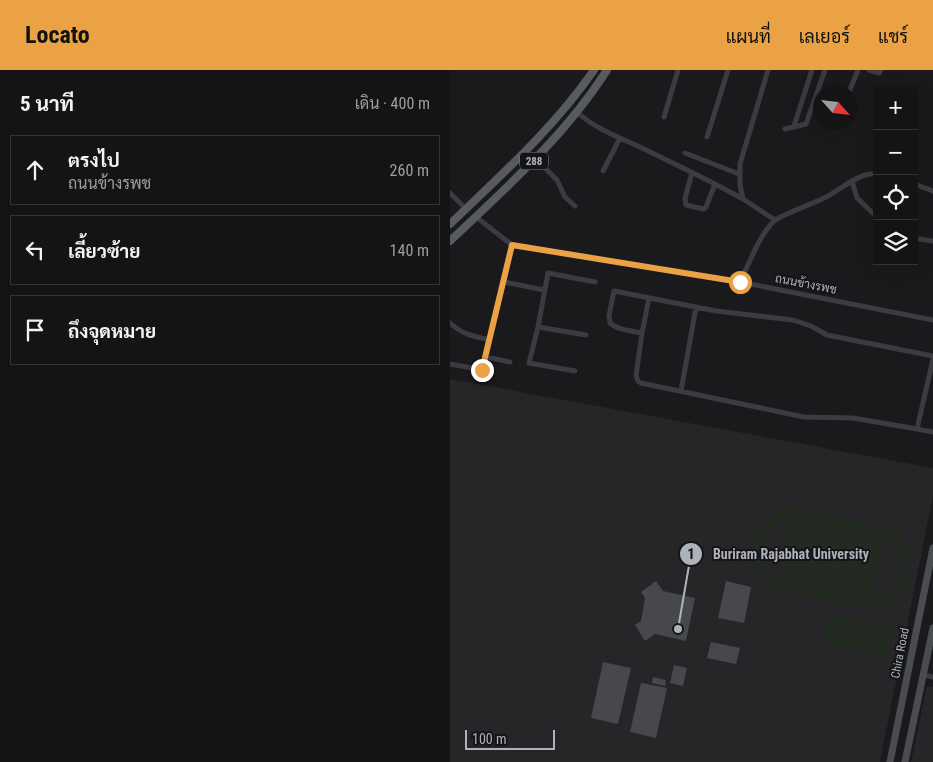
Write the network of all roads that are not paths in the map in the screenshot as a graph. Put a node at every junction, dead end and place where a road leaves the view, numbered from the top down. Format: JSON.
{"nodes":[{"id":1,"x":594,"y":70,"type":"edge"},
{"id":2,"x":607,"y":70,"type":"edge"},
{"id":3,"x":678,"y":70,"type":"edge"},
{"id":4,"x":728,"y":70,"type":"edge"},
{"id":5,"x":768,"y":70,"type":"edge"},
{"id":6,"x":812,"y":70,"type":"edge"},
{"id":7,"x":825,"y":70,"type":"edge"},
{"id":8,"x":858,"y":70,"type":"edge"},
{"id":9,"x":869,"y":70,"type":"edge"},
{"id":10,"x":881,"y":70,"type":"edge"},
{"id":11,"x":852,"y":85,"type":"edge"},
{"id":12,"x":577,"y":112,"type":"junction"},
{"id":13,"x":664,"y":117,"type":"dead end"},
{"id":14,"x":794,"y":126,"type":"junction"},
{"id":15,"x":785,"y":128,"type":"dead end"},
{"id":16,"x":707,"y":137,"type":"dead end"},
{"id":17,"x":620,"y":138,"type":"junction"},
{"id":18,"x":685,"y":154,"type":"dead end"},
{"id":19,"x":536,"y":159,"type":"junction"},
{"id":20,"x":604,"y":171,"type":"dead end"},
{"id":21,"x":692,"y":173,"type":"junction"},
{"id":22,"x":873,"y":173,"type":"edge"},
{"id":23,"x":739,"y":174,"type":"junction"},
{"id":24,"x":852,"y":181,"type":"junction"},
{"id":25,"x":715,"y":184,"type":"junction"},
{"id":26,"x":918,"y":185,"type":"edge"},
{"id":27,"x":933,"y":191,"type":"edge"},
{"id":28,"x":450,"y":193,"type":"edge"},
{"id":29,"x":743,"y":199,"type":"junction"},
{"id":30,"x":575,"y":206,"type":"dead end"},
{"id":31,"x":466,"y":208,"type":"junction"},
{"id":32,"x":873,"y":213,"type":"edge"},
{"id":33,"x":476,"y":216,"type":"junction"},
{"id":34,"x":775,"y":220,"type":"junction"},
{"id":35,"x":450,"y":224,"type":"edge"},
{"id":36,"x":919,"y":239,"type":"dead end"},
{"id":37,"x":450,"y":241,"type":"edge"},
{"id":38,"x":933,"y":241,"type":"edge"},
{"id":39,"x":512,"y":245,"type":"junction"},
{"id":40,"x":504,"y":282,"type":"junction"},
{"id":41,"x":595,"y":282,"type":"dead end"},
{"id":42,"x":740,"y":282,"type":"junction"},
{"id":43,"x":544,"y":290,"type":"junction"},
{"id":44,"x":649,"y":298,"type":"junction"},
{"id":45,"x":696,"y":307,"type":"junction"},
{"id":46,"x":933,"y":320,"type":"edge"},
{"id":47,"x":450,"y":323,"type":"edge"},
{"id":48,"x":538,"y":327,"type":"junction"},
{"id":49,"x":642,"y":333,"type":"junction"},
{"id":50,"x":586,"y":335,"type":"dead end"},
{"id":51,"x":490,"y":340,"type":"junction"},
{"id":52,"x":486,"y":357,"type":"junction"},
{"id":53,"x":933,"y":357,"type":"edge"},
{"id":54,"x":510,"y":362,"type":"dead end"},
{"id":55,"x":450,"y":364,"type":"edge"},
{"id":56,"x":575,"y":371,"type":"dead end"},
{"id":57,"x":681,"y":391,"type":"junction"},
{"id":58,"x":917,"y":429,"type":"junction"},
{"id":59,"x":933,"y":432,"type":"edge"},
{"id":60,"x":933,"y":548,"type":"edge"},
{"id":61,"x":933,"y":628,"type":"edge"},
{"id":62,"x":931,"y":648,"type":"edge"},
{"id":63,"x":923,"y":674,"type":"junction"},
{"id":64,"x":933,"y":677,"type":"edge"},
{"id":65,"x":890,"y":762,"type":"edge"},
{"id":66,"x":904,"y":762,"type":"edge"}],
"edges":[{"from":1,"to":31,"type":"main road","number":"288"},
{"from":2,"to":12,"type":"main road","number":"288"},
{"from":3,"to":13,"type":"street"},
{"from":4,"to":16,"type":"street"},
{"from":5,"to":23,"type":"street"},
{"from":6,"to":14,"type":"street"},
{"from":7,"to":14,"type":"street"},
{"from":8,"to":11,"type":"street"},
{"from":9,"to":10,"type":"street"},
{"from":12,"to":17,"type":"street"},
{"from":12,"to":19,"type":"main road","number":"288"},
{"from":14,"to":15,"type":"street"},
{"from":17,"to":20,"type":"street"},
{"from":17,"to":21,"type":"street"},
{"from":18,"to":23,"type":"street"},
{"from":19,"to":30,"type":"street"},
{"from":19,"to":33,"type":"main road","number":"288"},
{"from":21,"to":25,"type":"street"},
{"from":21,"to":25,"type":"street"},
{"from":22,"to":24,"type":"street"},
{"from":23,"to":29,"type":"street"},
{"from":24,"to":32,"type":"street"},
{"from":24,"to":34,"type":"street"},
{"from":25,"to":29,"type":"street"},
{"from":26,"to":27,"type":"street"},
{"from":28,"to":31,"type":"street"},
{"from":29,"to":34,"type":"street"},
{"from":31,"to":33,"type":"main road"},
{"from":31,"to":35,"type":"main road","number":"288"},
{"from":33,"to":37,"type":"main road","number":"288"},
{"from":33,"to":39,"type":"street","name":"ถนนข้างรพช"},
{"from":34,"to":42,"type":"street"},
{"from":36,"to":38,"type":"street"},
{"from":39,"to":40,"type":"street"},
{"from":39,"to":42,"type":"street","name":"ถนนข้างรพช"},
{"from":40,"to":43,"type":"street"},
{"from":40,"to":51,"type":"street"},
{"from":41,"to":43,"type":"street"},
{"from":42,"to":46,"type":"street","name":"ถนนข้างรพช"},
{"from":43,"to":48,"type":"street"},
{"from":44,"to":45,"type":"street"},
{"from":44,"to":49,"type":"street"},
{"from":44,"to":49,"type":"street"},
{"from":45,"to":53,"type":"street"},
{"from":45,"to":57,"type":"street"},
{"from":47,"to":51,"type":"street"},
{"from":48,"to":50,"type":"street"},
{"from":48,"to":56,"type":"street"},
{"from":49,"to":57,"type":"street"},
{"from":51,"to":52,"type":"street"},
{"from":52,"to":54,"type":"street"},
{"from":52,"to":55,"type":"street"},
{"from":53,"to":58,"type":"street"},
{"from":57,"to":58,"type":"street"},
{"from":58,"to":59,"type":"street"},
{"from":60,"to":65,"type":"main road","name":"Chira Road"},
{"from":61,"to":62,"type":"main road"},
{"from":62,"to":63,"type":"main road"},
{"from":63,"to":64,"type":"street"},
{"from":63,"to":66,"type":"main road"}]}
